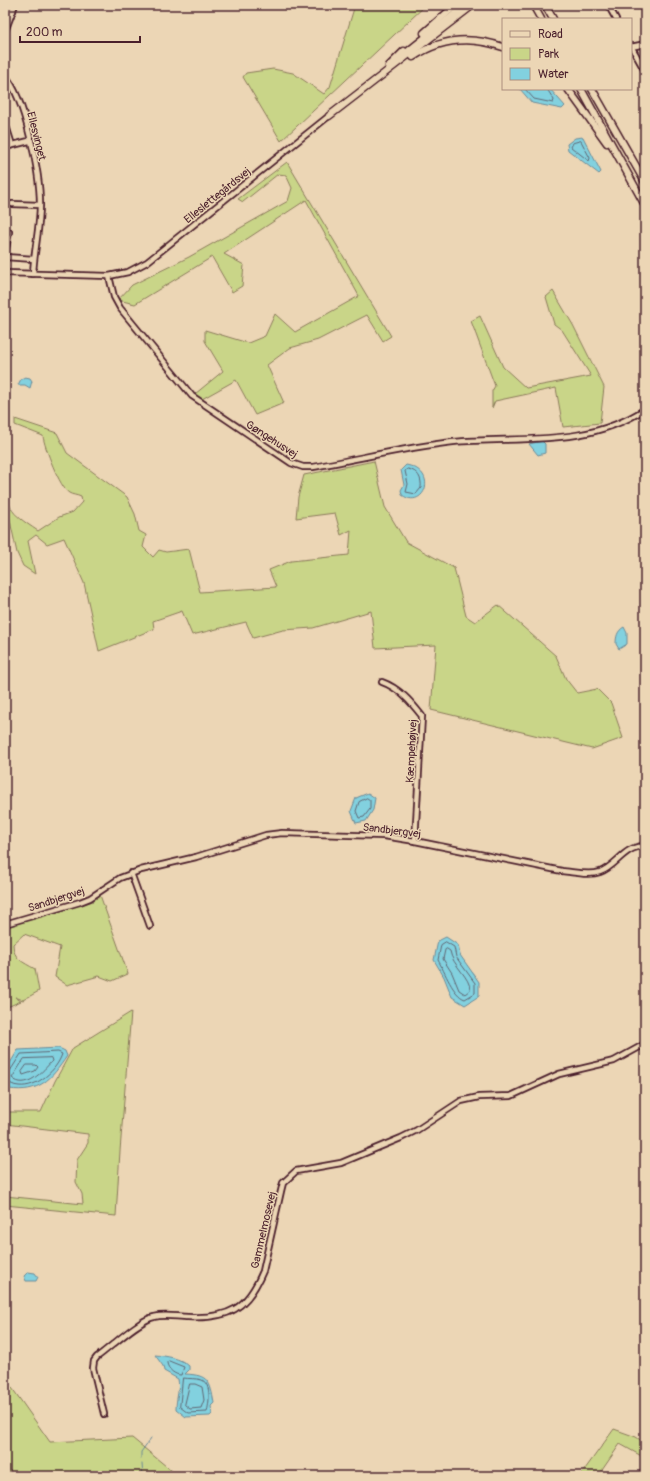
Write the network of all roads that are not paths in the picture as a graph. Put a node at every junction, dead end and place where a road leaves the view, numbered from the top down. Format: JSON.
{"nodes":[{"id":1,"x":15,"y":5,"type":"edge"},
{"id":2,"x":456,"y":5,"type":"edge"},
{"id":3,"x":466,"y":5,"type":"edge"},
{"id":4,"x":473,"y":5,"type":"edge"},
{"id":5,"x":533,"y":5,"type":"edge"},
{"id":6,"x":545,"y":5,"type":"edge"},
{"id":7,"x":608,"y":5,"type":"edge"},
{"id":8,"x":5,"y":7,"type":"edge"},
{"id":9,"x":13,"y":11,"type":"junction"},
{"id":10,"x":540,"y":18,"type":"edge"},
{"id":11,"x":552,"y":18,"type":"edge"},
{"id":12,"x":615,"y":18,"type":"edge"},
{"id":13,"x":5,"y":30,"type":"edge"},
{"id":14,"x":645,"y":44,"type":"edge"},
{"id":15,"x":502,"y":47,"type":"edge"},
{"id":16,"x":632,"y":47,"type":"edge"},
{"id":17,"x":632,"y":49,"type":"edge"},
{"id":18,"x":389,"y":66,"type":"junction"},
{"id":19,"x":645,"y":71,"type":"edge"},
{"id":20,"x":5,"y":76,"type":"edge"},
{"id":21,"x":373,"y":84,"type":"junction"},
{"id":22,"x":569,"y":90,"type":"edge"},
{"id":23,"x":582,"y":90,"type":"edge"},
{"id":24,"x":593,"y":90,"type":"edge"},
{"id":25,"x":329,"y":116,"type":"junction"},
{"id":26,"x":5,"y":127,"type":"edge"},
{"id":27,"x":30,"y":141,"type":"junction"},
{"id":28,"x":12,"y":146,"type":"junction"},
{"id":29,"x":5,"y":148,"type":"edge"},
{"id":30,"x":618,"y":158,"type":"junction"},
{"id":31,"x":645,"y":182,"type":"edge"},
{"id":32,"x":12,"y":204,"type":"dead end"},
{"id":33,"x":40,"y":205,"type":"junction"},
{"id":34,"x":645,"y":205,"type":"edge"},
{"id":35,"x":9,"y":232,"type":"dead end"},
{"id":36,"x":5,"y":254,"type":"edge"},
{"id":37,"x":5,"y":257,"type":"edge"},
{"id":38,"x":34,"y":259,"type":"junction"},
{"id":39,"x":5,"y":273,"type":"edge"},
{"id":40,"x":33,"y":274,"type":"junction"},
{"id":41,"x":109,"y":276,"type":"junction"},
{"id":42,"x":645,"y":409,"type":"edge"},
{"id":43,"x":382,"y":682,"type":"dead end"},
{"id":44,"x":415,"y":841,"type":"junction"},
{"id":45,"x":645,"y":846,"type":"edge"},
{"id":46,"x":131,"y":873,"type":"junction"},
{"id":47,"x":5,"y":924,"type":"edge"},
{"id":48,"x":150,"y":926,"type":"dead end"},
{"id":49,"x":645,"y":1044,"type":"edge"},
{"id":50,"x":104,"y":1414,"type":"dead end"}],
"edges":[{"from":1,"to":9,"type":"street"},
{"from":2,"to":18,"type":"highway"},
{"from":3,"to":18,"type":"highway"},
{"from":4,"to":21,"type":"highway"},
{"from":5,"to":10,"type":"highway"},
{"from":6,"to":11,"type":"highway"},
{"from":7,"to":12,"type":"street"},
{"from":8,"to":9,"type":"street"},
{"from":9,"to":13,"type":"street"},
{"from":14,"to":16,"type":"street"},
{"from":15,"to":21,"type":"highway"},
{"from":17,"to":19,"type":"street"},
{"from":18,"to":25,"type":"highway"},
{"from":20,"to":27,"type":"street","name":"Ellesvinget"},
{"from":21,"to":25,"type":"highway"},
{"from":22,"to":30,"type":"highway"},
{"from":23,"to":30,"type":"highway"},
{"from":24,"to":31,"type":"highway"},
{"from":25,"to":41,"type":"street","name":"Elleslettegårdsvej"},
{"from":26,"to":28,"type":"street"},
{"from":27,"to":28,"type":"street"},
{"from":27,"to":33,"type":"street","name":"Ellesvinget"},
{"from":28,"to":29,"type":"street"},
{"from":30,"to":34,"type":"highway"},
{"from":32,"to":33,"type":"street"},
{"from":33,"to":38,"type":"street","name":"Ellesvinget"},
{"from":35,"to":36,"type":"street"},
{"from":37,"to":38,"type":"street"},
{"from":38,"to":40,"type":"street","name":"Ellesvinget"},
{"from":39,"to":40,"type":"street"},
{"from":40,"to":41,"type":"street"},
{"from":41,"to":42,"type":"street","name":"Gøngehusvej"},
{"from":43,"to":44,"type":"street","name":"Kæmpehøjvej"},
{"from":44,"to":45,"type":"street","name":"Sandbjergvej"},
{"from":44,"to":46,"type":"street","name":"Sandbjergvej"},
{"from":46,"to":47,"type":"street","name":"Sandbjergvej"},
{"from":46,"to":48,"type":"street"},
{"from":49,"to":50,"type":"street","name":"Gammelmosevej"}]}
